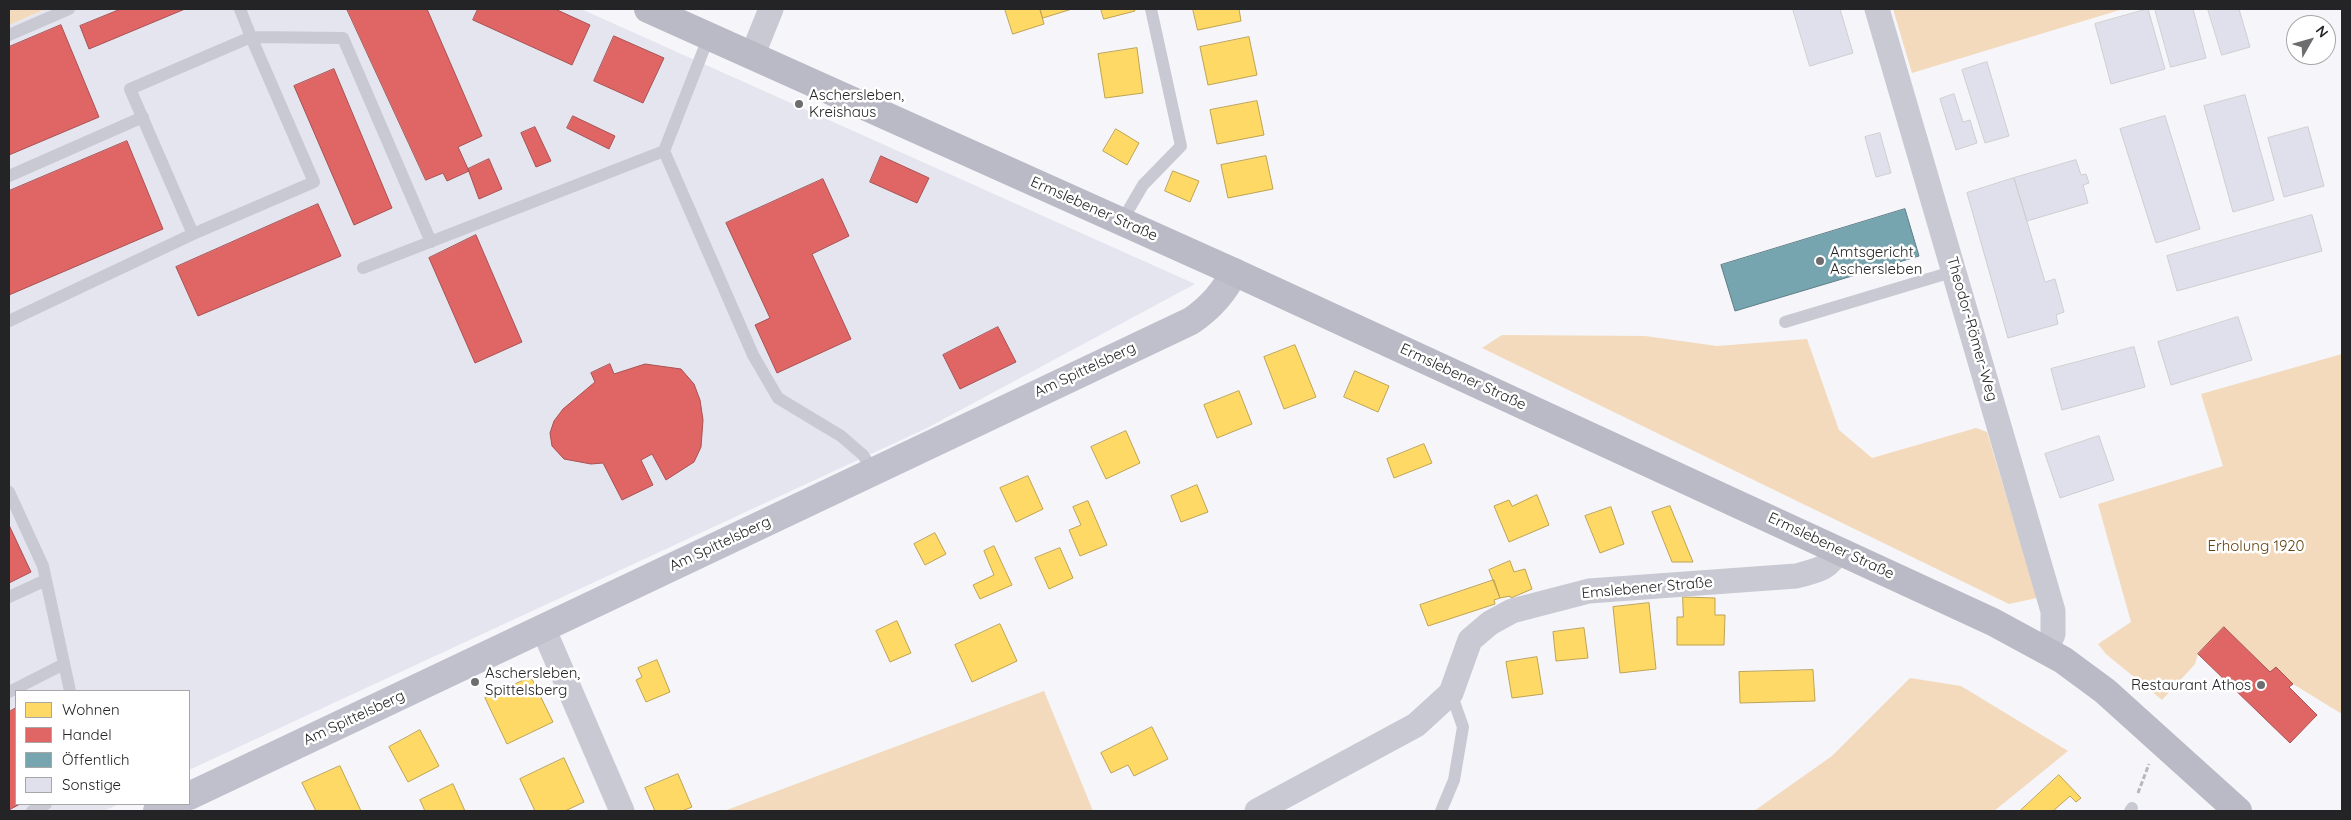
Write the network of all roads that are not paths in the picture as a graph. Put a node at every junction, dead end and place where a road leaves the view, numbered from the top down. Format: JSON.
{"nodes":[{"id":1,"x":69,"y":9,"type":"edge"},
{"id":2,"x":240,"y":9,"type":"edge"},
{"id":3,"x":648,"y":9,"type":"edge"},
{"id":4,"x":771,"y":9,"type":"edge"},
{"id":5,"x":1151,"y":9,"type":"edge"},
{"id":6,"x":1877,"y":9,"type":"edge"},
{"id":7,"x":9,"y":35,"type":"edge"},
{"id":8,"x":709,"y":36,"type":"junction"},
{"id":9,"x":250,"y":37,"type":"junction"},
{"id":10,"x":752,"y":56,"type":"junction"},
{"id":11,"x":143,"y":118,"type":"junction"},
{"id":12,"x":664,"y":151,"type":"junction"},
{"id":13,"x":9,"y":176,"type":"edge"},
{"id":14,"x":1122,"y":221,"type":"junction"},
{"id":15,"x":193,"y":234,"type":"junction"},
{"id":16,"x":431,"y":242,"type":"junction"},
{"id":17,"x":363,"y":268,"type":"dead end"},
{"id":18,"x":1954,"y":271,"type":"junction"},
{"id":19,"x":1234,"y":272,"type":"junction"},
{"id":20,"x":9,"y":321,"type":"edge"},
{"id":21,"x":1785,"y":322,"type":"dead end"},
{"id":22,"x":873,"y":471,"type":"junction"},
{"id":23,"x":9,"y":492,"type":"edge"},
{"id":24,"x":1839,"y":550,"type":"junction"},
{"id":25,"x":46,"y":580,"type":"junction"},
{"id":26,"x":9,"y":597,"type":"edge"},
{"id":27,"x":543,"y":628,"type":"junction"},
{"id":28,"x":2046,"y":651,"type":"junction"},
{"id":29,"x":64,"y":664,"type":"junction"},
{"id":30,"x":70,"y":690,"type":"edge"},
{"id":31,"x":9,"y":692,"type":"edge"},
{"id":32,"x":1451,"y":693,"type":"junction"},
{"id":33,"x":190,"y":796,"type":"edge"},
{"id":34,"x":44,"y":805,"type":"edge"},
{"id":35,"x":171,"y":805,"type":"edge"},
{"id":36,"x":32,"y":811,"type":"edge"},
{"id":37,"x":158,"y":811,"type":"edge"},
{"id":38,"x":622,"y":811,"type":"edge"},
{"id":39,"x":1257,"y":811,"type":"edge"},
{"id":40,"x":1441,"y":811,"type":"edge"},
{"id":41,"x":2238,"y":811,"type":"edge"}],
"edges":[{"from":1,"to":7,"type":"lane"},
{"from":2,"to":9,"type":"lane"},
{"from":3,"to":8,"type":"main road","name":"Ermslebener Straße"},
{"from":4,"to":10,"type":"street"},
{"from":5,"to":14,"type":"lane"},
{"from":6,"to":18,"type":"street","name":"Theodor-Römer-Weg"},
{"from":8,"to":10,"type":"main road","name":"Ermslebener Straße"},
{"from":8,"to":12,"type":"lane"},
{"from":9,"to":11,"type":"lane"},
{"from":9,"to":15,"type":"lane"},
{"from":9,"to":16,"type":"lane"},
{"from":10,"to":14,"type":"main road","name":"Ermslebener Straße"},
{"from":11,"to":13,"type":"lane"},
{"from":11,"to":15,"type":"lane"},
{"from":12,"to":16,"type":"lane"},
{"from":12,"to":22,"type":"lane"},
{"from":14,"to":19,"type":"main road","name":"Ermslebener Straße"},
{"from":15,"to":20,"type":"lane"},
{"from":16,"to":17,"type":"lane"},
{"from":18,"to":21,"type":"lane"},
{"from":18,"to":28,"type":"street","name":"Theodor-Römer-Weg"},
{"from":19,"to":22,"type":"main road","name":"Am Spittelsberg"},
{"from":19,"to":24,"type":"main road","name":"Ermslebener Straße"},
{"from":22,"to":27,"type":"main road","name":"Am Spittelsberg"},
{"from":23,"to":25,"type":"lane"},
{"from":24,"to":28,"type":"main road","name":"Ermslebener Straße"},
{"from":24,"to":32,"type":"street","name":"Emslebener Straße"},
{"from":25,"to":26,"type":"lane"},
{"from":25,"to":29,"type":"lane"},
{"from":27,"to":33,"type":"main road","name":"Am Spittelsberg"},
{"from":27,"to":38,"type":"street"},
{"from":28,"to":41,"type":"main road","name":"Ermslebener Straße"},
{"from":29,"to":30,"type":"lane"},
{"from":29,"to":31,"type":"lane"},
{"from":32,"to":39,"type":"street","name":"Emslebener Straße"},
{"from":32,"to":40,"type":"lane"},
{"from":34,"to":36,"type":"lane"},
{"from":35,"to":37,"type":"main road"}]}
